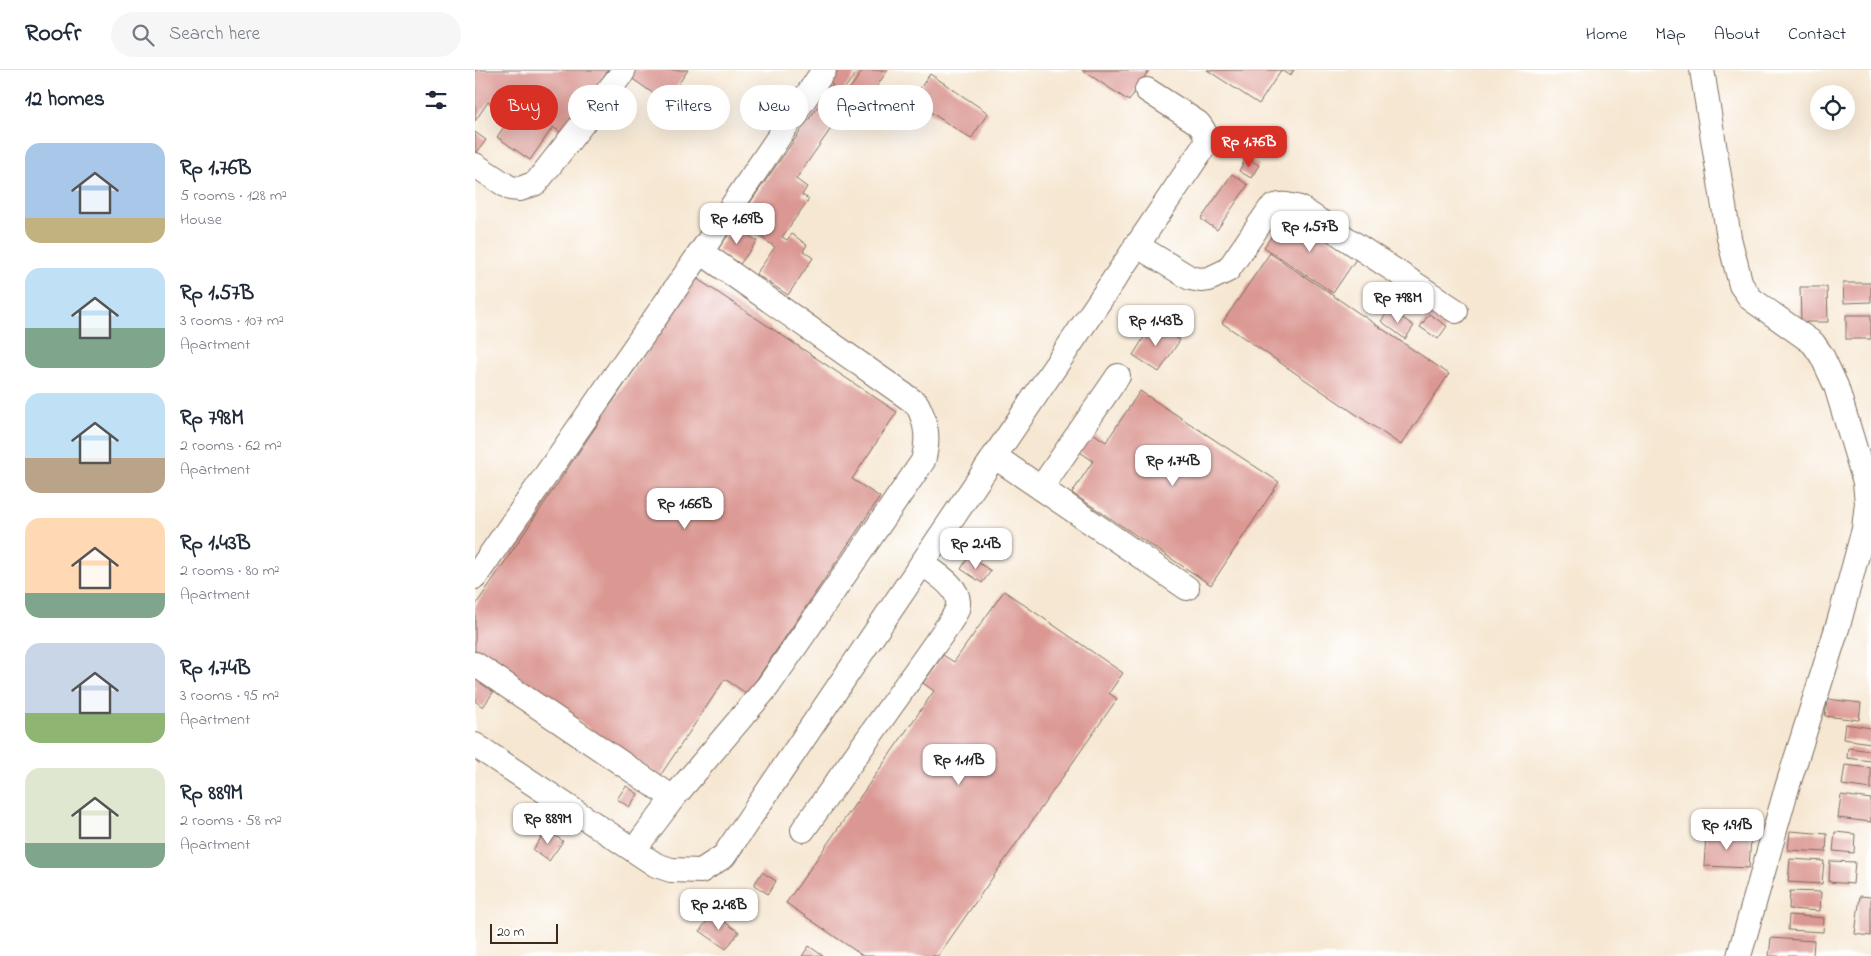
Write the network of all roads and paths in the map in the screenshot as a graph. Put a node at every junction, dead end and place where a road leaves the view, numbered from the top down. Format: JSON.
{"nodes":[{"id":1,"x":824,"y":70,"type":"edge"},
{"id":2,"x":1702,"y":70,"type":"edge"},
{"id":3,"x":623,"y":72,"type":"dead end"},
{"id":4,"x":1147,"y":90,"type":"dead end"},
{"id":5,"x":475,"y":166,"type":"edge"},
{"id":6,"x":1136,"y":245,"type":"junction"},
{"id":7,"x":701,"y":252,"type":"junction"},
{"id":8,"x":1456,"y":311,"type":"dead end"},
{"id":9,"x":1118,"y":376,"type":"dead end"},
{"id":10,"x":994,"y":456,"type":"junction"},
{"id":11,"x":1041,"y":488,"type":"junction"},
{"id":12,"x":922,"y":563,"type":"junction"},
{"id":13,"x":475,"y":578,"type":"edge"},
{"id":14,"x":1187,"y":588,"type":"dead end"},
{"id":15,"x":475,"y":664,"type":"edge"},
{"id":16,"x":475,"y":745,"type":"edge"},
{"id":17,"x":673,"y":798,"type":"junction"},
{"id":18,"x":803,"y":830,"type":"dead end"},
{"id":19,"x":634,"y":850,"type":"junction"},
{"id":20,"x":1739,"y":956,"type":"edge"}],
"edges":[{"from":1,"to":7,"type":"street"},
{"from":2,"to":20,"type":"street"},
{"from":3,"to":5,"type":"street"},
{"from":4,"to":6,"type":"street"},
{"from":6,"to":8,"type":"street"},
{"from":6,"to":10,"type":"street"},
{"from":7,"to":13,"type":"street"},
{"from":7,"to":17,"type":"street"},
{"from":9,"to":11,"type":"street"},
{"from":10,"to":11,"type":"street"},
{"from":10,"to":12,"type":"street"},
{"from":11,"to":14,"type":"street"},
{"from":12,"to":18,"type":"street"},
{"from":12,"to":19,"type":"street"},
{"from":15,"to":17,"type":"street"},
{"from":16,"to":19,"type":"street"},
{"from":17,"to":19,"type":"street"}]}
